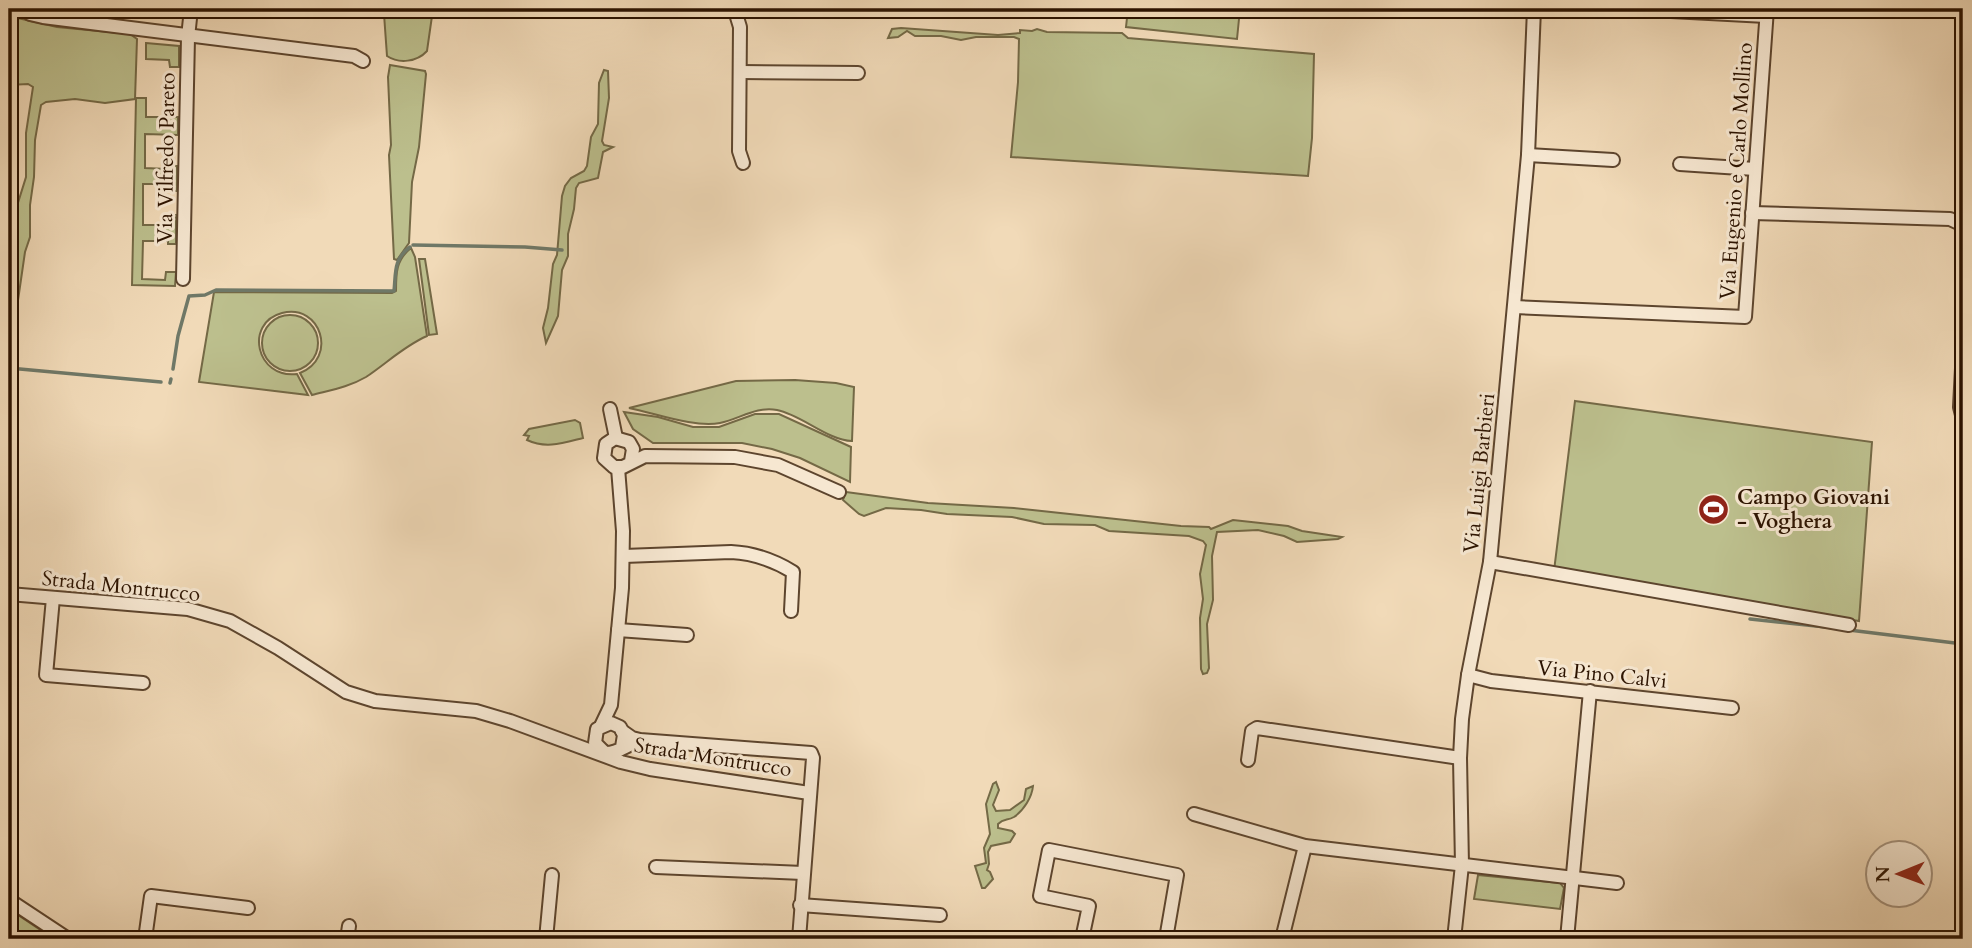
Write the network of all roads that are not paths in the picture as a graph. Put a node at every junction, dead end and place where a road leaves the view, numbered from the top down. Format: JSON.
{"nodes":[{"id":1,"x":26,"y":9,"type":"edge"},
{"id":2,"x":191,"y":9,"type":"edge"},
{"id":3,"x":730,"y":9,"type":"edge"},
{"id":4,"x":1534,"y":9,"type":"edge"},
{"id":5,"x":1633,"y":9,"type":"edge"},
{"id":6,"x":1767,"y":12,"type":"edge"},
{"id":7,"x":188,"y":37,"type":"junction"},
{"id":8,"x":363,"y":61,"type":"dead end"},
{"id":9,"x":741,"y":72,"type":"junction"},
{"id":10,"x":858,"y":73,"type":"dead end"},
{"id":11,"x":1528,"y":155,"type":"junction"},
{"id":12,"x":1613,"y":160,"type":"dead end"},
{"id":13,"x":743,"y":163,"type":"dead end"},
{"id":14,"x":1680,"y":164,"type":"dead end"},
{"id":15,"x":1755,"y":169,"type":"junction"},
{"id":16,"x":1752,"y":213,"type":"junction"},
{"id":17,"x":1963,"y":225,"type":"edge"},
{"id":18,"x":183,"y":279,"type":"dead end"},
{"id":19,"x":1515,"y":307,"type":"junction"},
{"id":20,"x":1963,"y":349,"type":"edge"},
{"id":21,"x":610,"y":409,"type":"dead end"},
{"id":22,"x":1963,"y":419,"type":"edge"},
{"id":23,"x":617,"y":438,"type":"junction"},
{"id":24,"x":631,"y":445,"type":"junction"},
{"id":25,"x":652,"y":455,"type":"junction"},
{"id":26,"x":624,"y":465,"type":"junction"},
{"id":27,"x":839,"y":492,"type":"dead end"},
{"id":28,"x":624,"y":556,"type":"junction"},
{"id":29,"x":1490,"y":562,"type":"junction"},
{"id":30,"x":9,"y":594,"type":"edge"},
{"id":31,"x":53,"y":598,"type":"junction"},
{"id":32,"x":791,"y":611,"type":"dead end"},
{"id":33,"x":1849,"y":625,"type":"dead end"},
{"id":34,"x":618,"y":630,"type":"junction"},
{"id":35,"x":687,"y":635,"type":"dead end"},
{"id":36,"x":1468,"y":675,"type":"junction"},
{"id":37,"x":143,"y":683,"type":"dead end"},
{"id":38,"x":1590,"y":691,"type":"junction"},
{"id":39,"x":612,"y":698,"type":"junction"},
{"id":40,"x":1732,"y":708,"type":"dead end"},
{"id":41,"x":601,"y":726,"type":"junction"},
{"id":42,"x":621,"y":729,"type":"junction"},
{"id":43,"x":645,"y":741,"type":"junction"},
{"id":44,"x":606,"y":750,"type":"junction"},
{"id":45,"x":1460,"y":758,"type":"junction"},
{"id":46,"x":1248,"y":760,"type":"dead end"},
{"id":47,"x":809,"y":793,"type":"junction"},
{"id":48,"x":1194,"y":814,"type":"dead end"},
{"id":49,"x":1305,"y":846,"type":"junction"},
{"id":50,"x":1462,"y":865,"type":"junction"},
{"id":51,"x":656,"y":867,"type":"dead end"},
{"id":52,"x":803,"y":873,"type":"junction"},
{"id":53,"x":552,"y":875,"type":"dead end"},
{"id":54,"x":1573,"y":878,"type":"junction"},
{"id":55,"x":1617,"y":883,"type":"dead end"},
{"id":56,"x":9,"y":900,"type":"edge"},
{"id":57,"x":800,"y":905,"type":"junction"},
{"id":58,"x":248,"y":908,"type":"dead end"},
{"id":59,"x":940,"y":915,"type":"dead end"},
{"id":60,"x":349,"y":926,"type":"dead end"},
{"id":61,"x":1167,"y":933,"type":"dead end"},
{"id":62,"x":68,"y":939,"type":"edge"},
{"id":63,"x":145,"y":939,"type":"edge"},
{"id":64,"x":347,"y":939,"type":"edge"},
{"id":65,"x":546,"y":939,"type":"edge"},
{"id":66,"x":799,"y":939,"type":"edge"},
{"id":67,"x":1082,"y":939,"type":"edge"},
{"id":68,"x":1282,"y":939,"type":"edge"},
{"id":69,"x":1454,"y":939,"type":"edge"},
{"id":70,"x":1567,"y":939,"type":"edge"}],
"edges":[{"from":1,"to":7,"type":"street"},
{"from":2,"to":7,"type":"street","name":"Via Vilfredo Pareto"},
{"from":3,"to":9,"type":"street"},
{"from":4,"to":11,"type":"street","name":"Via Luigi Barbieri"},
{"from":5,"to":6,"type":"street"},
{"from":6,"to":15,"type":"street","name":"Via Eugenio e Carlo Mollino"},
{"from":7,"to":8,"type":"street"},
{"from":7,"to":18,"type":"street","name":"Via Vilfredo Pareto"},
{"from":9,"to":10,"type":"street"},
{"from":9,"to":13,"type":"street"},
{"from":11,"to":12,"type":"street"},
{"from":11,"to":19,"type":"street","name":"Via Luigi Barbieri"},
{"from":14,"to":15,"type":"street"},
{"from":15,"to":16,"type":"street","name":"Via Eugenio e Carlo Mollino"},
{"from":16,"to":17,"type":"street"},
{"from":16,"to":19,"type":"street","name":"Via Eugenio e Carlo Mollino"},
{"from":19,"to":29,"type":"street","name":"Via Luigi Barbieri"},
{"from":20,"to":22,"type":"street"},
{"from":21,"to":23,"type":"street"},
{"from":23,"to":24,"type":"street"},
{"from":23,"to":26,"type":"street"},
{"from":24,"to":25,"type":"street"},
{"from":24,"to":26,"type":"street"},
{"from":25,"to":26,"type":"street"},
{"from":25,"to":27,"type":"street"},
{"from":26,"to":28,"type":"street"},
{"from":28,"to":32,"type":"street"},
{"from":28,"to":34,"type":"street"},
{"from":29,"to":33,"type":"street"},
{"from":29,"to":36,"type":"street","name":"Via Luigi Barbieri"},
{"from":30,"to":31,"type":"street","name":"Strada Montrucco"},
{"from":31,"to":37,"type":"street"},
{"from":31,"to":44,"type":"street","name":"Strada Montrucco"},
{"from":34,"to":35,"type":"street"},
{"from":34,"to":39,"type":"street"},
{"from":36,"to":38,"type":"street","name":"Via Pino Calvi"},
{"from":36,"to":45,"type":"street","name":"Via Luigi Barbieri"},
{"from":38,"to":40,"type":"street","name":"Via Pino Calvi"},
{"from":38,"to":54,"type":"street"},
{"from":39,"to":41,"type":"street"},
{"from":39,"to":42,"type":"street"},
{"from":41,"to":42,"type":"street","name":"Strada Montrucco"},
{"from":41,"to":44,"type":"street"},
{"from":42,"to":43,"type":"street","name":"Strada Montrucco"},
{"from":42,"to":44,"type":"street","name":"Strada Montrucco"},
{"from":43,"to":44,"type":"street","name":"Strada Montrucco"},
{"from":43,"to":47,"type":"street","name":"Strada Montrucco"},
{"from":44,"to":47,"type":"street","name":"Strada Montrucco"},
{"from":45,"to":46,"type":"street"},
{"from":45,"to":50,"type":"street","name":"Via Luigi Barbieri"},
{"from":47,"to":52,"type":"street"},
{"from":48,"to":49,"type":"street"},
{"from":49,"to":50,"type":"street"},
{"from":49,"to":68,"type":"street"},
{"from":50,"to":54,"type":"street"},
{"from":50,"to":69,"type":"street","name":"Via Luigi Barbieri"},
{"from":51,"to":52,"type":"street"},
{"from":52,"to":57,"type":"street"},
{"from":53,"to":65,"type":"street"},
{"from":54,"to":55,"type":"street"},
{"from":54,"to":70,"type":"street"},
{"from":56,"to":62,"type":"street"},
{"from":57,"to":59,"type":"street"},
{"from":57,"to":66,"type":"street"},
{"from":58,"to":63,"type":"street"},
{"from":60,"to":64,"type":"street"},
{"from":61,"to":67,"type":"street"}]}
